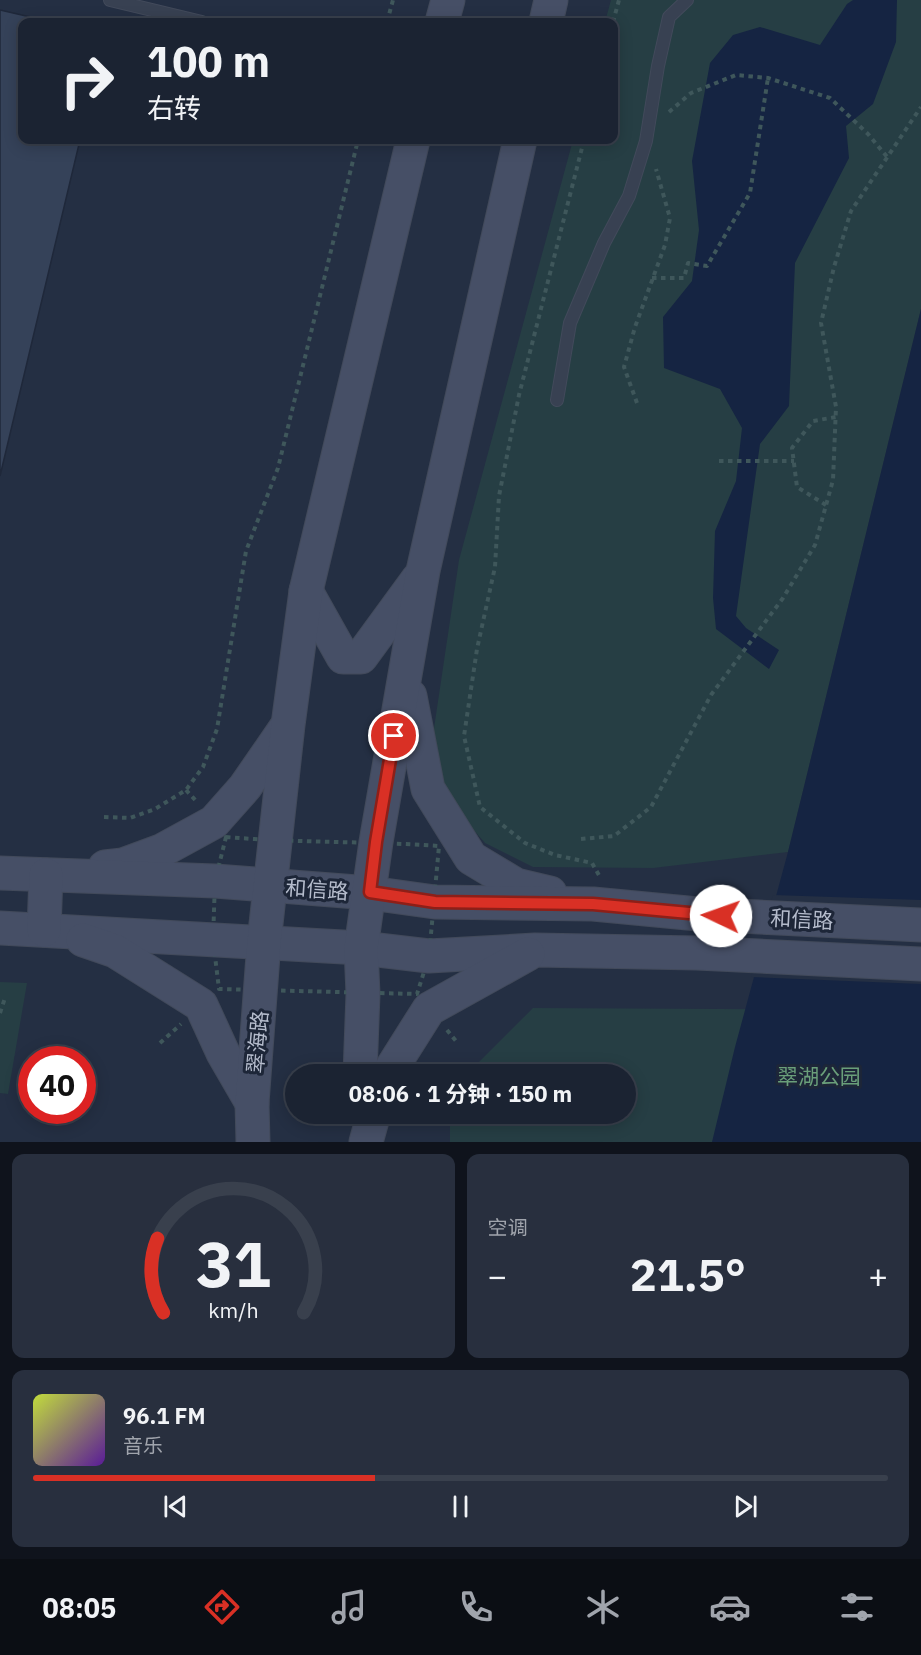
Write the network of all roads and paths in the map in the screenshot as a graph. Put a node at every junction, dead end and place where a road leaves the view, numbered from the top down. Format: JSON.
{"nodes":[{"id":1,"x":110,"y":0,"type":"edge"},
{"id":2,"x":393,"y":0,"type":"edge"},
{"id":3,"x":448,"y":0,"type":"edge"},
{"id":4,"x":551,"y":0,"type":"edge"},
{"id":5,"x":619,"y":0,"type":"edge"},
{"id":6,"x":687,"y":0,"type":"edge"},
{"id":7,"x":185,"y":18,"type":"edge"},
{"id":8,"x":388,"y":18,"type":"edge"},
{"id":9,"x":443,"y":18,"type":"edge"},
{"id":10,"x":547,"y":18,"type":"edge"},
{"id":11,"x":614,"y":18,"type":"edge"},
{"id":12,"x":768,"y":78,"type":"junction"},
{"id":13,"x":921,"y":107,"type":"edge"},
{"id":14,"x":646,"y":141,"type":"junction"},
{"id":15,"x":357,"y":144,"type":"edge"},
{"id":16,"x":412,"y":144,"type":"edge"},
{"id":17,"x":519,"y":144,"type":"edge"},
{"id":18,"x":583,"y":144,"type":"edge"},
{"id":19,"x":888,"y":158,"type":"junction"},
{"id":20,"x":651,"y":278,"type":"junction"},
{"id":21,"x":557,"y":400,"type":"dead end"},
{"id":22,"x":637,"y":403,"type":"dead end"},
{"id":23,"x":836,"y":417,"type":"junction"},
{"id":24,"x":719,"y":461,"type":"dead end"},
{"id":25,"x":794,"y":461,"type":"junction"},
{"id":26,"x":826,"y":505,"type":"junction"},
{"id":27,"x":423,"y":571,"type":"junction"},
{"id":28,"x":306,"y":591,"type":"junction"},
{"id":29,"x":406,"y":673,"type":"junction"},
{"id":30,"x":288,"y":725,"type":"junction"},
{"id":31,"x":104,"y":817,"type":"dead end"},
{"id":32,"x":581,"y":839,"type":"dead end"},
{"id":33,"x":0,"y":873,"type":"edge"},
{"id":34,"x":48,"y":875,"type":"junction"},
{"id":35,"x":270,"y":885,"type":"junction"},
{"id":36,"x":602,"y":891,"type":"junction"},
{"id":37,"x":370,"y":892,"type":"junction"},
{"id":38,"x":921,"y":925,"type":"edge"},
{"id":39,"x":0,"y":928,"type":"edge"},
{"id":40,"x":48,"y":930,"type":"junction"},
{"id":41,"x":264,"y":942,"type":"junction"},
{"id":42,"x":361,"y":948,"type":"junction"},
{"id":43,"x":535,"y":950,"type":"junction"},
{"id":44,"x":921,"y":964,"type":"edge"},
{"id":45,"x":5,"y":998,"type":"dead end"},
{"id":46,"x":0,"y":1012,"type":"edge"},
{"id":47,"x":360,"y":1064,"type":"edge"},
{"id":48,"x":394,"y":1064,"type":"edge"},
{"id":49,"x":252,"y":1103,"type":"junction"},
{"id":50,"x":359,"y":1124,"type":"edge"},
{"id":51,"x":371,"y":1124,"type":"edge"},
{"id":52,"x":253,"y":1142,"type":"edge"},
{"id":53,"x":358,"y":1142,"type":"edge"},
{"id":54,"x":366,"y":1142,"type":"edge"}],
"edges":[{"from":1,"to":7,"type":"lane"},
{"from":2,"to":8,"type":"path"},
{"from":3,"to":9,"type":"street"},
{"from":4,"to":10,"type":"street"},
{"from":5,"to":11,"type":"path"},
{"from":6,"to":14,"type":"lane"},
{"from":12,"to":14,"type":"path"},
{"from":12,"to":19,"type":"path"},
{"from":12,"to":20,"type":"path"},
{"from":13,"to":19,"type":"path"},
{"from":14,"to":20,"type":"path"},
{"from":14,"to":21,"type":"lane"},
{"from":15,"to":31,"type":"path"},
{"from":16,"to":28,"type":"street","name":"翠海路"},
{"from":17,"to":27,"type":"street"},
{"from":18,"to":36,"type":"path"},
{"from":19,"to":23,"type":"path"},
{"from":20,"to":22,"type":"path"},
{"from":23,"to":25,"type":"path"},
{"from":23,"to":26,"type":"path"},
{"from":24,"to":25,"type":"path"},
{"from":25,"to":26,"type":"path"},
{"from":26,"to":32,"type":"path"},
{"from":27,"to":28,"type":"street"},
{"from":27,"to":29,"type":"street"},
{"from":28,"to":30,"type":"street","name":"翠海路"},
{"from":29,"to":36,"type":"street"},
{"from":29,"to":37,"type":"street"},
{"from":30,"to":34,"type":"street"},
{"from":30,"to":35,"type":"street","name":"翠海路"},
{"from":33,"to":34,"type":"street","name":"和信路"},
{"from":34,"to":35,"type":"street","name":"和信路"},
{"from":34,"to":40,"type":"street"},
{"from":35,"to":37,"type":"street","name":"和信路"},
{"from":35,"to":41,"type":"street","name":"翠海路"},
{"from":36,"to":37,"type":"street","name":"和信路"},
{"from":36,"to":38,"type":"street","name":"和信路"},
{"from":37,"to":42,"type":"street"},
{"from":39,"to":40,"type":"street","name":"和信路"},
{"from":40,"to":41,"type":"street","name":"和信路"},
{"from":40,"to":49,"type":"street"},
{"from":41,"to":42,"type":"street","name":"和信路"},
{"from":41,"to":49,"type":"street","name":"翠海路"},
{"from":42,"to":43,"type":"street","name":"和信路"},
{"from":42,"to":47,"type":"street"},
{"from":43,"to":44,"type":"street","name":"和信路"},
{"from":43,"to":48,"type":"street"},
{"from":45,"to":46,"type":"path"},
{"from":49,"to":52,"type":"street","name":"翠海路"},
{"from":50,"to":53,"type":"street"},
{"from":51,"to":54,"type":"street"}]}
